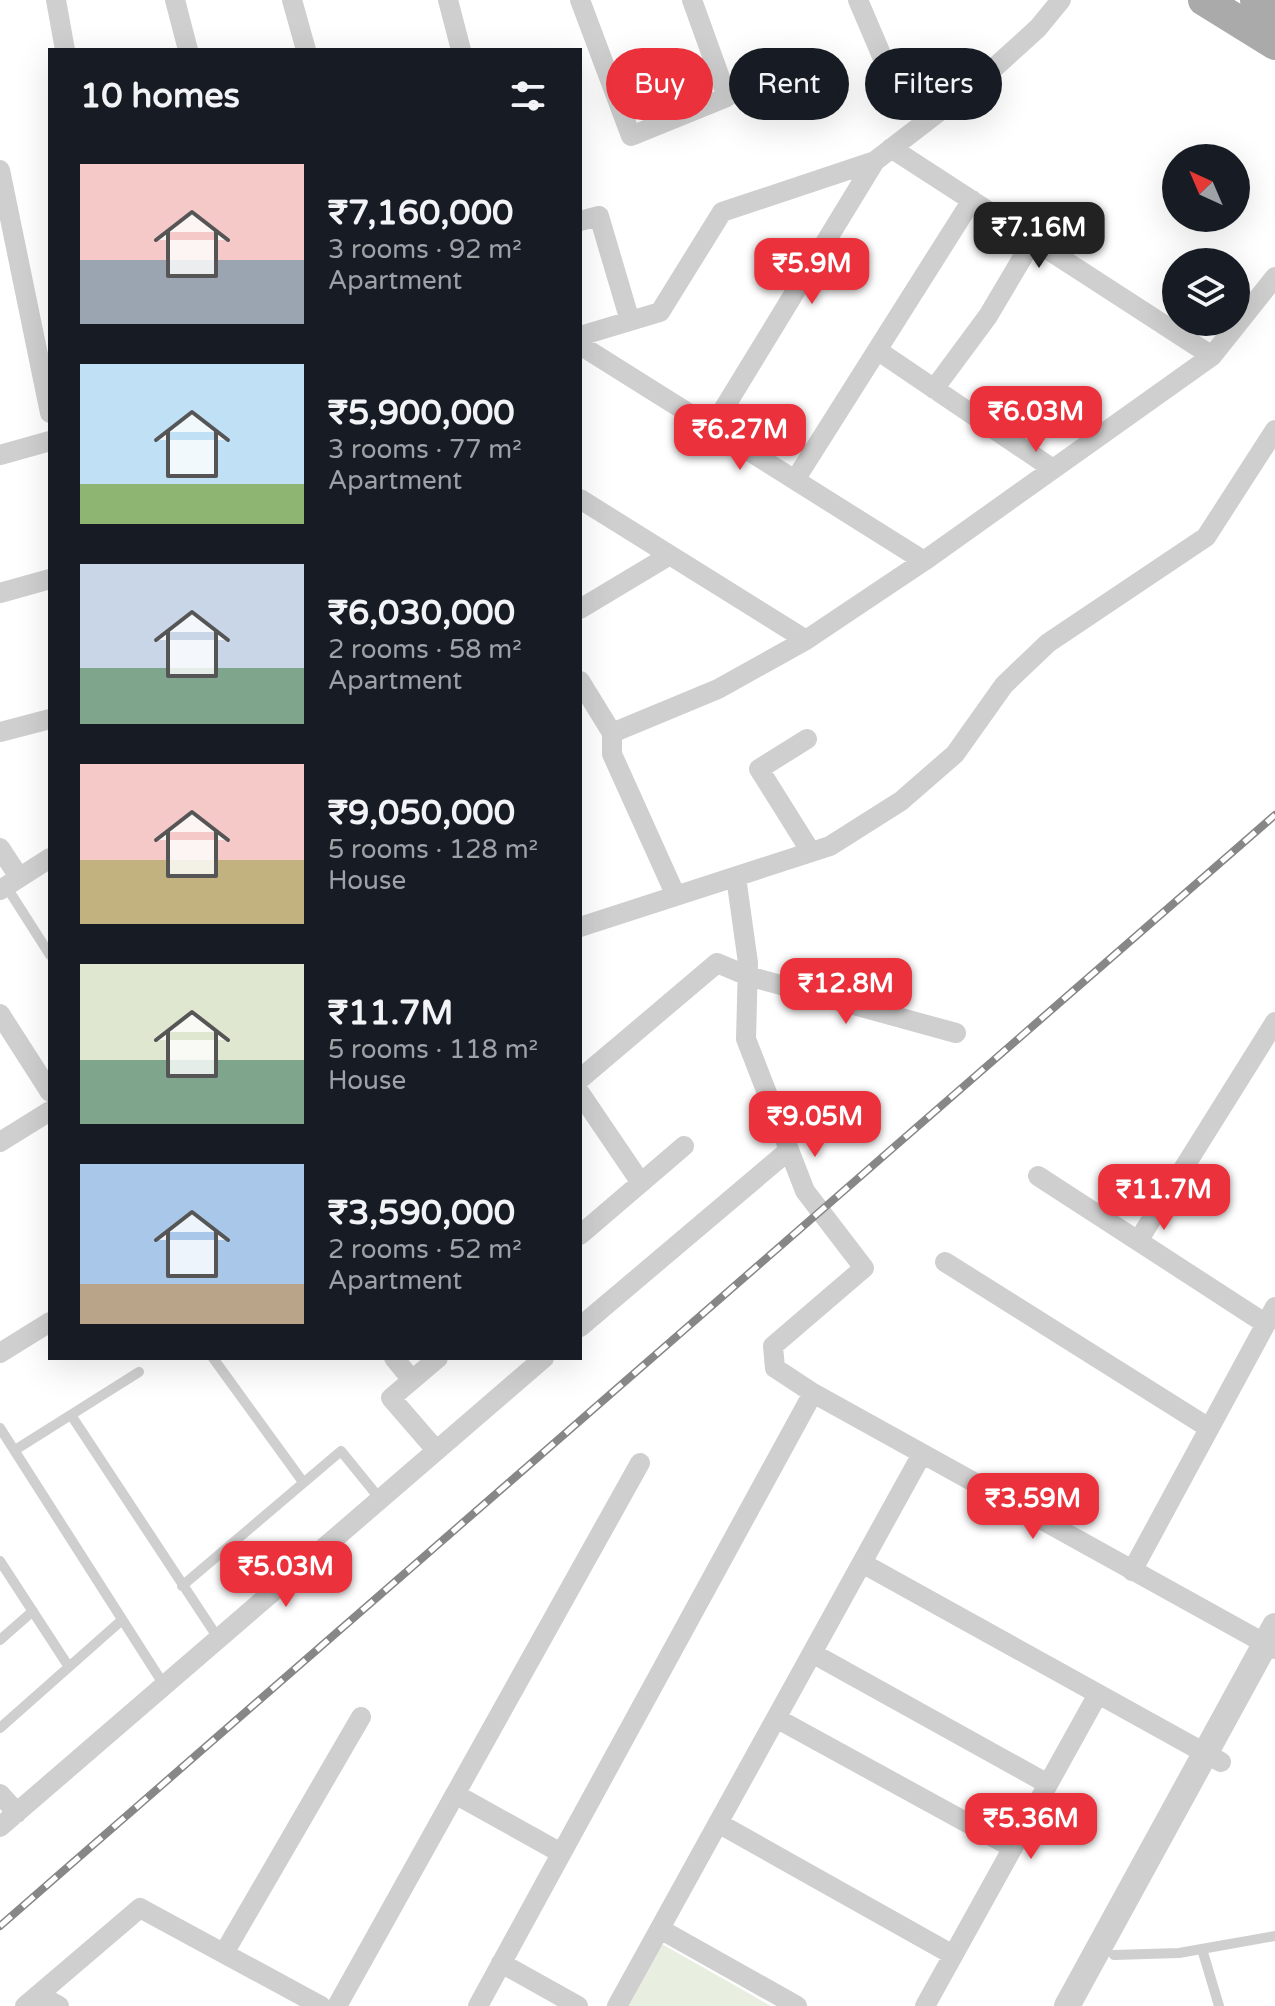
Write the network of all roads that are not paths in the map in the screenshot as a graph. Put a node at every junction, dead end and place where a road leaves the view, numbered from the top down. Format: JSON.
{"nodes":[{"id":1,"x":56,"y":0,"type":"edge"},
{"id":2,"x":175,"y":0,"type":"edge"},
{"id":3,"x":292,"y":0,"type":"edge"},
{"id":4,"x":448,"y":0,"type":"edge"},
{"id":5,"x":580,"y":0,"type":"edge"},
{"id":6,"x":692,"y":0,"type":"edge"},
{"id":7,"x":858,"y":0,"type":"edge"},
{"id":8,"x":1061,"y":0,"type":"edge"},
{"id":9,"x":1204,"y":0,"type":"edge"},
{"id":10,"x":1256,"y":0,"type":"edge"},
{"id":11,"x":1275,"y":12,"type":"edge"},
{"id":12,"x":1275,"y":44,"type":"edge"},
{"id":13,"x":65,"y":48,"type":"edge"},
{"id":14,"x":187,"y":48,"type":"edge"},
{"id":15,"x":305,"y":48,"type":"edge"},
{"id":16,"x":460,"y":48,"type":"edge"},
{"id":17,"x":878,"y":48,"type":"edge"},
{"id":18,"x":883,"y":154,"type":"junction"},
{"id":19,"x":0,"y":170,"type":"edge"},
{"id":20,"x":972,"y":200,"type":"junction"},
{"id":21,"x":582,"y":220,"type":"edge"},
{"id":22,"x":1033,"y":240,"type":"junction"},
{"id":23,"x":1275,"y":277,"type":"edge"},
{"id":24,"x":630,"y":321,"type":"junction"},
{"id":25,"x":582,"y":335,"type":"edge"},
{"id":26,"x":582,"y":346,"type":"edge"},
{"id":27,"x":877,"y":350,"type":"junction"},
{"id":28,"x":1212,"y":356,"type":"junction"},
{"id":29,"x":934,"y":388,"type":"junction"},
{"id":30,"x":48,"y":403,"type":"edge"},
{"id":31,"x":712,"y":428,"type":"junction"},
{"id":32,"x":1275,"y":430,"type":"edge"},
{"id":33,"x":48,"y":442,"type":"edge"},
{"id":34,"x":0,"y":455,"type":"edge"},
{"id":35,"x":1053,"y":469,"type":"junction"},
{"id":36,"x":795,"y":480,"type":"junction"},
{"id":37,"x":582,"y":500,"type":"edge"},
{"id":38,"x":670,"y":555,"type":"junction"},
{"id":39,"x":924,"y":561,"type":"junction"},
{"id":40,"x":48,"y":580,"type":"edge"},
{"id":41,"x":0,"y":593,"type":"edge"},
{"id":42,"x":582,"y":608,"type":"edge"},
{"id":43,"x":806,"y":640,"type":"junction"},
{"id":44,"x":582,"y":684,"type":"edge"},
{"id":45,"x":48,"y":720,"type":"edge"},
{"id":46,"x":0,"y":732,"type":"edge"},
{"id":47,"x":612,"y":733,"type":"junction"},
{"id":48,"x":807,"y":739,"type":"dead end"},
{"id":49,"x":0,"y":848,"type":"edge"},
{"id":50,"x":811,"y":852,"type":"junction"},
{"id":51,"x":48,"y":859,"type":"edge"},
{"id":52,"x":736,"y":877,"type":"junction"},
{"id":53,"x":8,"y":884,"type":"edge"},
{"id":54,"x":676,"y":896,"type":"junction"},
{"id":55,"x":582,"y":926,"type":"edge"},
{"id":56,"x":48,"y":952,"type":"edge"},
{"id":57,"x":748,"y":976,"type":"junction"},
{"id":58,"x":0,"y":1014,"type":"edge"},
{"id":59,"x":1275,"y":1022,"type":"edge"},
{"id":60,"x":956,"y":1033,"type":"dead end"},
{"id":61,"x":582,"y":1077,"type":"edge"},
{"id":62,"x":48,"y":1089,"type":"edge"},
{"id":63,"x":582,"y":1096,"type":"edge"},
{"id":64,"x":48,"y":1112,"type":"edge"},
{"id":65,"x":0,"y":1141,"type":"edge"},
{"id":66,"x":684,"y":1146,"type":"dead end"},
{"id":67,"x":788,"y":1151,"type":"junction"},
{"id":68,"x":1038,"y":1176,"type":"dead end"},
{"id":69,"x":641,"y":1183,"type":"junction"},
{"id":70,"x":582,"y":1233,"type":"edge"},
{"id":71,"x":1138,"y":1241,"type":"junction"},
{"id":72,"x":945,"y":1262,"type":"dead end"},
{"id":73,"x":1270,"y":1315,"type":"edge"},
{"id":74,"x":48,"y":1323,"type":"edge"},
{"id":75,"x":582,"y":1325,"type":"edge"},
{"id":76,"x":0,"y":1353,"type":"edge"},
{"id":77,"x":214,"y":1360,"type":"edge"},
{"id":78,"x":396,"y":1360,"type":"edge"},
{"id":79,"x":436,"y":1360,"type":"edge"},
{"id":80,"x":542,"y":1360,"type":"edge"},
{"id":81,"x":139,"y":1372,"type":"dead end"},
{"id":82,"x":412,"y":1380,"type":"junction"},
{"id":83,"x":813,"y":1393,"type":"junction"},
{"id":84,"x":71,"y":1415,"type":"junction"},
{"id":85,"x":0,"y":1428,"type":"edge"},
{"id":86,"x":1209,"y":1428,"type":"junction"},
{"id":87,"x":15,"y":1450,"type":"junction"},
{"id":88,"x":436,"y":1450,"type":"junction"},
{"id":89,"x":922,"y":1454,"type":"junction"},
{"id":90,"x":640,"y":1463,"type":"dead end"},
{"id":91,"x":303,"y":1482,"type":"junction"},
{"id":92,"x":380,"y":1499,"type":"junction"},
{"id":93,"x":0,"y":1561,"type":"edge"},
{"id":94,"x":862,"y":1563,"type":"junction"},
{"id":95,"x":1132,"y":1571,"type":"junction"},
{"id":96,"x":182,"y":1586,"type":"junction"},
{"id":97,"x":33,"y":1611,"type":"junction"},
{"id":98,"x":122,"y":1620,"type":"junction"},
{"id":99,"x":218,"y":1638,"type":"junction"},
{"id":100,"x":0,"y":1640,"type":"edge"},
{"id":101,"x":1273,"y":1646,"type":"edge"},
{"id":102,"x":812,"y":1653,"type":"junction"},
{"id":103,"x":69,"y":1667,"type":"junction"},
{"id":104,"x":164,"y":1685,"type":"junction"},
{"id":105,"x":1098,"y":1694,"type":"junction"},
{"id":106,"x":361,"y":1717,"type":"dead end"},
{"id":107,"x":776,"y":1718,"type":"junction"},
{"id":108,"x":0,"y":1728,"type":"edge"},
{"id":109,"x":1213,"y":1758,"type":"junction"},
{"id":110,"x":1048,"y":1784,"type":"junction"},
{"id":111,"x":0,"y":1794,"type":"edge"},
{"id":112,"x":455,"y":1794,"type":"junction"},
{"id":113,"x":17,"y":1813,"type":"junction"},
{"id":114,"x":718,"y":1823,"type":"junction"},
{"id":115,"x":0,"y":1827,"type":"edge"},
{"id":116,"x":1013,"y":1848,"type":"junction"},
{"id":117,"x":561,"y":1853,"type":"junction"},
{"id":118,"x":660,"y":1929,"type":"junction"},
{"id":119,"x":1275,"y":1936,"type":"edge"},
{"id":120,"x":1202,"y":1949,"type":"junction"},
{"id":121,"x":224,"y":1953,"type":"junction"},
{"id":122,"x":953,"y":1955,"type":"junction"},
{"id":123,"x":1114,"y":1955,"type":"junction"},
{"id":124,"x":501,"y":1963,"type":"junction"},
{"id":125,"x":32,"y":2000,"type":"edge"},
{"id":126,"x":1076,"y":2004,"type":"edge"},
{"id":127,"x":59,"y":2006,"type":"edge"},
{"id":128,"x":321,"y":2006,"type":"edge"},
{"id":129,"x":337,"y":2006,"type":"edge"},
{"id":130,"x":478,"y":2006,"type":"edge"},
{"id":131,"x":578,"y":2006,"type":"edge"},
{"id":132,"x":617,"y":2006,"type":"edge"},
{"id":133,"x":797,"y":2006,"type":"edge"},
{"id":134,"x":925,"y":2006,"type":"edge"},
{"id":135,"x":1219,"y":2006,"type":"edge"}],
"edges":[{"from":1,"to":13,"type":"street"},
{"from":2,"to":14,"type":"street"},
{"from":3,"to":15,"type":"street"},
{"from":4,"to":16,"type":"street"},
{"from":5,"to":6,"type":"street"},
{"from":7,"to":17,"type":"street"},
{"from":8,"to":18,"type":"street"},
{"from":9,"to":12,"type":"main road"},
{"from":10,"to":11,"type":"main road"},
{"from":18,"to":20,"type":"street"},
{"from":18,"to":24,"type":"street"},
{"from":18,"to":31,"type":"street"},
{"from":19,"to":30,"type":"street"},
{"from":20,"to":22,"type":"street"},
{"from":20,"to":27,"type":"street"},
{"from":21,"to":24,"type":"street"},
{"from":22,"to":28,"type":"street"},
{"from":22,"to":29,"type":"street"},
{"from":23,"to":28,"type":"street"},
{"from":24,"to":25,"type":"street"},
{"from":26,"to":31,"type":"street"},
{"from":27,"to":29,"type":"street"},
{"from":27,"to":36,"type":"street"},
{"from":28,"to":35,"type":"street"},
{"from":29,"to":35,"type":"street"},
{"from":31,"to":36,"type":"street"},
{"from":32,"to":50,"type":"street"},
{"from":33,"to":34,"type":"street"},
{"from":35,"to":39,"type":"street"},
{"from":36,"to":39,"type":"street"},
{"from":37,"to":38,"type":"street"},
{"from":38,"to":42,"type":"street"},
{"from":38,"to":43,"type":"street"},
{"from":39,"to":43,"type":"street"},
{"from":40,"to":41,"type":"street"},
{"from":43,"to":47,"type":"street"},
{"from":44,"to":47,"type":"street"},
{"from":45,"to":46,"type":"street"},
{"from":47,"to":54,"type":"street"},
{"from":48,"to":50,"type":"street"},
{"from":49,"to":53,"type":"street"},
{"from":50,"to":52,"type":"street"},
{"from":51,"to":53,"type":"street"},
{"from":52,"to":54,"type":"street"},
{"from":52,"to":57,"type":"street"},
{"from":53,"to":56,"type":"lane"},
{"from":54,"to":55,"type":"street"},
{"from":57,"to":60,"type":"street"},
{"from":57,"to":61,"type":"street"},
{"from":57,"to":67,"type":"street"},
{"from":58,"to":62,"type":"street"},
{"from":59,"to":71,"type":"street"},
{"from":63,"to":69,"type":"street"},
{"from":64,"to":65,"type":"street"},
{"from":66,"to":69,"type":"street"},
{"from":67,"to":75,"type":"street"},
{"from":67,"to":83,"type":"street"},
{"from":68,"to":71,"type":"street"},
{"from":69,"to":70,"type":"street"},
{"from":71,"to":73,"type":"street"},
{"from":72,"to":86,"type":"street"},
{"from":73,"to":86,"type":"street"},
{"from":74,"to":76,"type":"street"},
{"from":77,"to":91,"type":"lane"},
{"from":78,"to":82,"type":"street"},
{"from":79,"to":82,"type":"street"},
{"from":80,"to":88,"type":"street"},
{"from":81,"to":84,"type":"lane"},
{"from":82,"to":88,"type":"street"},
{"from":83,"to":89,"type":"street"},
{"from":83,"to":117,"type":"street"},
{"from":84,"to":87,"type":"lane"},
{"from":84,"to":96,"type":"lane"},
{"from":85,"to":87,"type":"lane"},
{"from":86,"to":95,"type":"street"},
{"from":87,"to":98,"type":"lane"},
{"from":88,"to":92,"type":"street"},
{"from":89,"to":94,"type":"street"},
{"from":89,"to":95,"type":"street"},
{"from":90,"to":112,"type":"street"},
{"from":91,"to":92,"type":"lane"},
{"from":91,"to":96,"type":"lane"},
{"from":92,"to":99,"type":"street"},
{"from":93,"to":97,"type":"lane"},
{"from":94,"to":102,"type":"street"},
{"from":94,"to":105,"type":"street"},
{"from":95,"to":101,"type":"street"},
{"from":96,"to":99,"type":"lane"},
{"from":97,"to":100,"type":"lane"},
{"from":97,"to":103,"type":"lane"},
{"from":98,"to":103,"type":"lane"},
{"from":98,"to":104,"type":"lane"},
{"from":99,"to":104,"type":"street"},
{"from":101,"to":109,"type":"street"},
{"from":102,"to":107,"type":"street"},
{"from":102,"to":110,"type":"street"},
{"from":103,"to":108,"type":"lane"},
{"from":104,"to":113,"type":"street"},
{"from":105,"to":109,"type":"street"},
{"from":105,"to":110,"type":"street"},
{"from":106,"to":121,"type":"street"},
{"from":107,"to":114,"type":"street"},
{"from":107,"to":116,"type":"street"},
{"from":109,"to":123,"type":"street"},
{"from":109,"to":126,"type":"street"},
{"from":110,"to":116,"type":"street"},
{"from":111,"to":113,"type":"street"},
{"from":112,"to":117,"type":"street"},
{"from":112,"to":129,"type":"street"},
{"from":113,"to":115,"type":"street"},
{"from":114,"to":118,"type":"street"},
{"from":114,"to":122,"type":"street"},
{"from":116,"to":122,"type":"street"},
{"from":117,"to":124,"type":"street"},
{"from":118,"to":132,"type":"street"},
{"from":118,"to":133,"type":"street"},
{"from":119,"to":120,"type":"lane"},
{"from":120,"to":123,"type":"lane"},
{"from":120,"to":135,"type":"lane"},
{"from":121,"to":125,"type":"street"},
{"from":121,"to":128,"type":"street"},
{"from":122,"to":134,"type":"street"},
{"from":123,"to":126,"type":"street"},
{"from":124,"to":130,"type":"street"},
{"from":124,"to":131,"type":"street"},
{"from":125,"to":127,"type":"street"}]}
